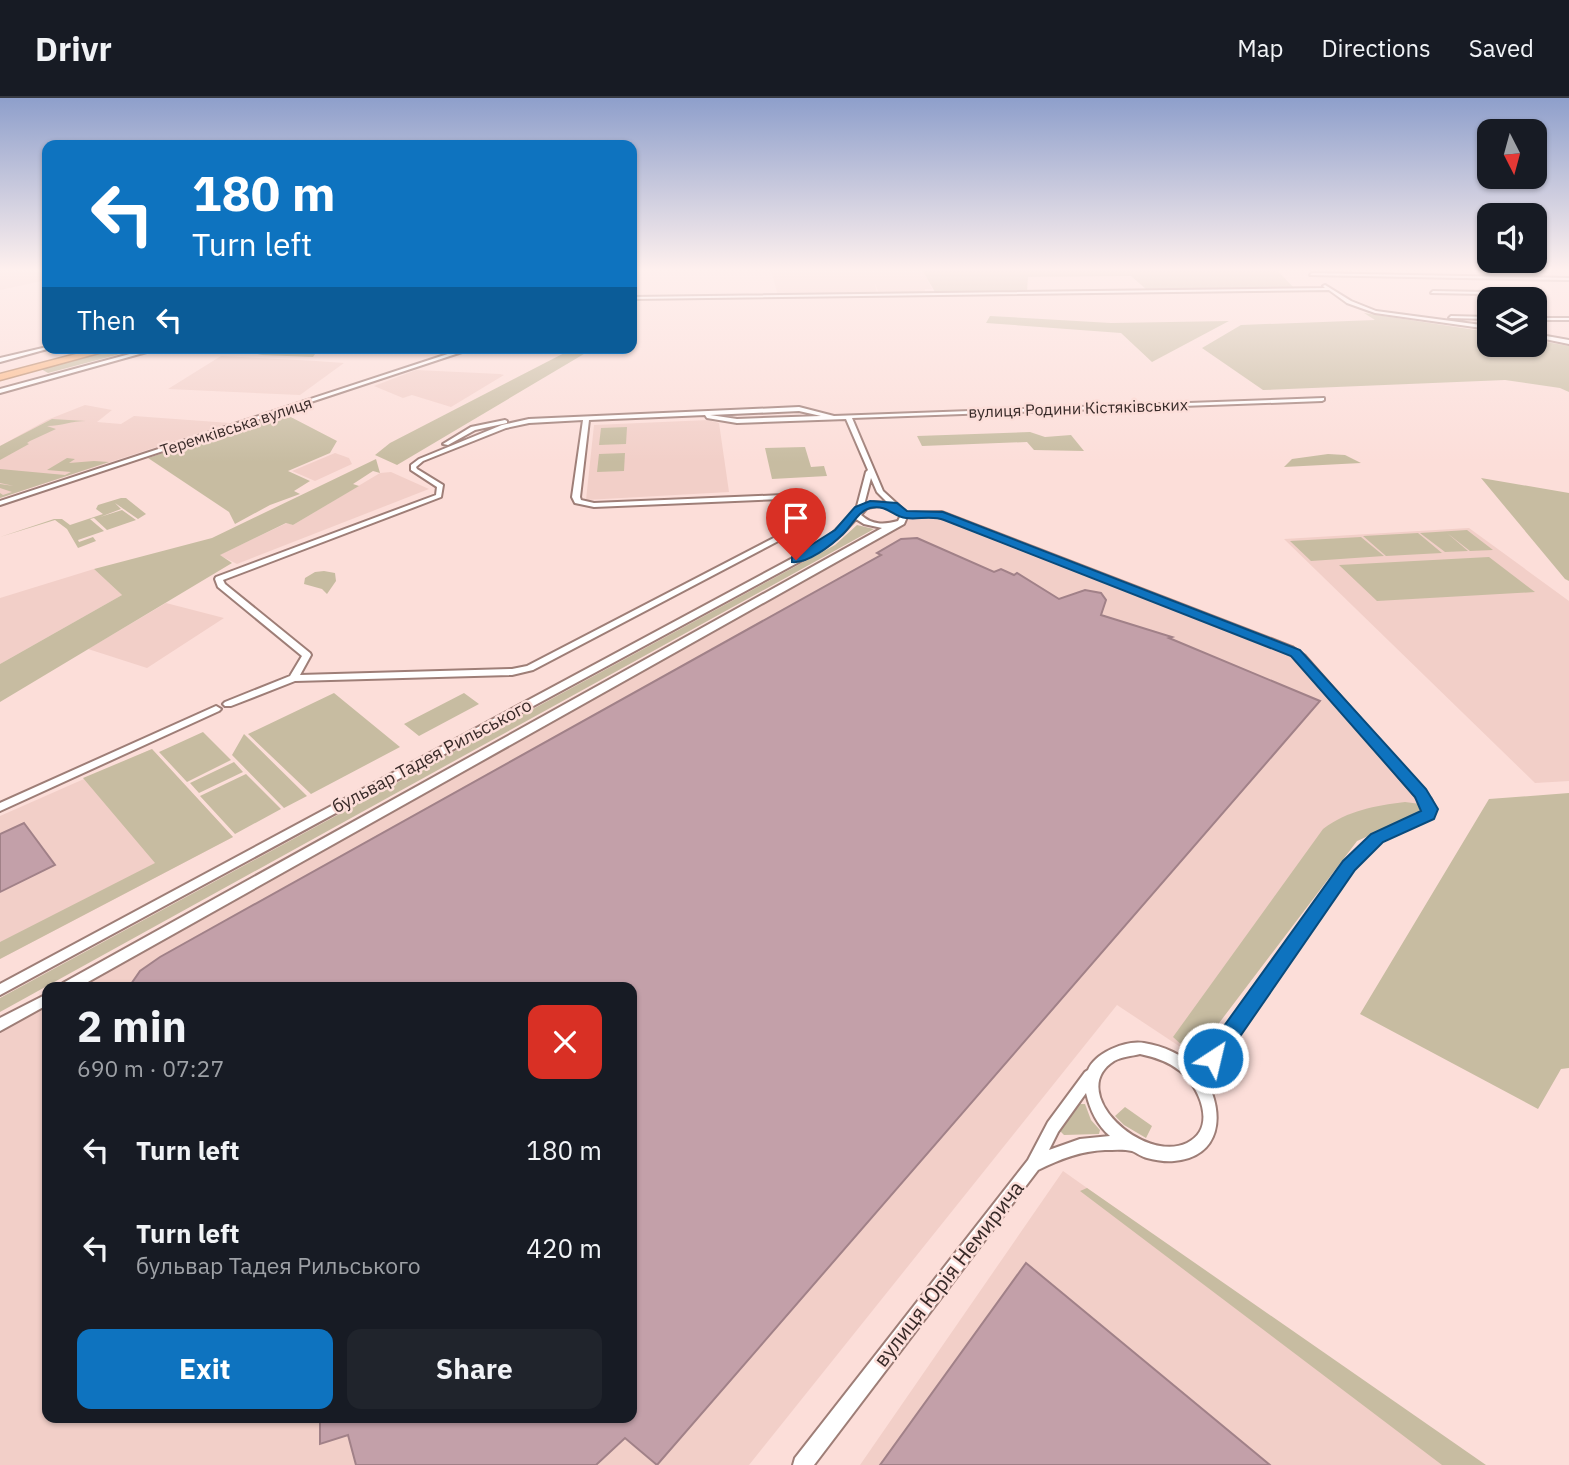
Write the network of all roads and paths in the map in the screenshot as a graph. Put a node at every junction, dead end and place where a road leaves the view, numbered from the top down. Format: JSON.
{"nodes":[{"id":1,"x":1547,"y":338,"type":"edge"},
{"id":2,"x":1569,"y":342,"type":"edge"},
{"id":3,"x":42,"y":350,"type":"edge"},
{"id":4,"x":74,"y":354,"type":"edge"},
{"id":5,"x":88,"y":354,"type":"edge"},
{"id":6,"x":137,"y":354,"type":"edge"},
{"id":7,"x":454,"y":354,"type":"edge"},
{"id":8,"x":0,"y":360,"type":"edge"},
{"id":9,"x":2,"y":375,"type":"edge"},
{"id":10,"x":26,"y":384,"type":"junction"},
{"id":11,"x":0,"y":391,"type":"edge"},
{"id":12,"x":1322,"y":399,"type":"dead end"},
{"id":13,"x":758,"y":411,"type":"junction"},
{"id":14,"x":806,"y":414,"type":"junction"},
{"id":15,"x":726,"y":416,"type":"junction"},
{"id":16,"x":848,"y":416,"type":"junction"},
{"id":17,"x":586,"y":419,"type":"junction"},
{"id":18,"x":761,"y":419,"type":"junction"},
{"id":19,"x":869,"y":472,"type":"junction"},
{"id":20,"x":0,"y":502,"type":"edge"},
{"id":21,"x":893,"y":506,"type":"junction"},
{"id":22,"x":858,"y":511,"type":"junction"},
{"id":23,"x":905,"y":515,"type":"junction"},
{"id":24,"x":895,"y":524,"type":"junction"},
{"id":25,"x":294,"y":678,"type":"junction"},
{"id":26,"x":228,"y":704,"type":"dead end"},
{"id":27,"x":216,"y":709,"type":"dead end"},
{"id":28,"x":0,"y":807,"type":"edge"},
{"id":29,"x":77,"y":982,"type":"edge"},
{"id":30,"x":0,"y":990,"type":"edge"},
{"id":31,"x":42,"y":1002,"type":"edge"},
{"id":32,"x":0,"y":1025,"type":"edge"},
{"id":33,"x":1094,"y":1072,"type":"junction"},
{"id":34,"x":1198,"y":1079,"type":"junction"},
{"id":35,"x":1131,"y":1144,"type":"junction"},
{"id":36,"x":1033,"y":1165,"type":"junction"},
{"id":37,"x":802,"y":1465,"type":"edge"}],
"edges":[{"from":1,"to":2,"type":"street"},
{"from":3,"to":8,"type":"street"},
{"from":4,"to":9,"type":"highway"},
{"from":5,"to":9,"type":"highway"},
{"from":6,"to":10,"type":"street"},
{"from":7,"to":20,"type":"street","name":"Теремківська вулиця"},
{"from":9,"to":10,"type":"street"},
{"from":10,"to":11,"type":"street"},
{"from":12,"to":16,"type":"street","name":"вулиця Родини Кістяківських"},
{"from":13,"to":14,"type":"street","name":"вулиця Родини Кістяківських"},
{"from":13,"to":15,"type":"street","name":"вулиця Родини Кістяківських"},
{"from":13,"to":18,"type":"street"},
{"from":14,"to":16,"type":"street","name":"вулиця Родини Кістяківських"},
{"from":14,"to":18,"type":"street","name":"вулиця Родини Кістяківських"},
{"from":15,"to":17,"type":"street","name":"вулиця Родини Кістяківських"},
{"from":15,"to":18,"type":"street","name":"вулиця Родини Кістяківських"},
{"from":16,"to":19,"type":"street"},
{"from":17,"to":25,"type":"street","name":"вулиця Родини Кістяківських"},
{"from":17,"to":25,"type":"street"},
{"from":19,"to":21,"type":"street"},
{"from":19,"to":22,"type":"street"},
{"from":21,"to":22,"type":"street"},
{"from":21,"to":23,"type":"street"},
{"from":22,"to":24,"type":"street"},
{"from":22,"to":30,"type":"street","name":"бульвар Тадея Рильського"},
{"from":23,"to":24,"type":"street","name":"бульвар Тадея Рильського"},
{"from":23,"to":34,"type":"street"},
{"from":24,"to":29,"type":"street","name":"бульвар Тадея Рильського"},
{"from":25,"to":26,"type":"street"},
{"from":27,"to":28,"type":"street"},
{"from":31,"to":32,"type":"street"},
{"from":33,"to":34,"type":"street"},
{"from":33,"to":35,"type":"street"},
{"from":33,"to":36,"type":"street"},
{"from":34,"to":35,"type":"street"},
{"from":35,"to":36,"type":"street","name":"вулиця Юрія Немирича"},
{"from":36,"to":37,"type":"street","name":"вулиця Юрія Немирича"}]}
